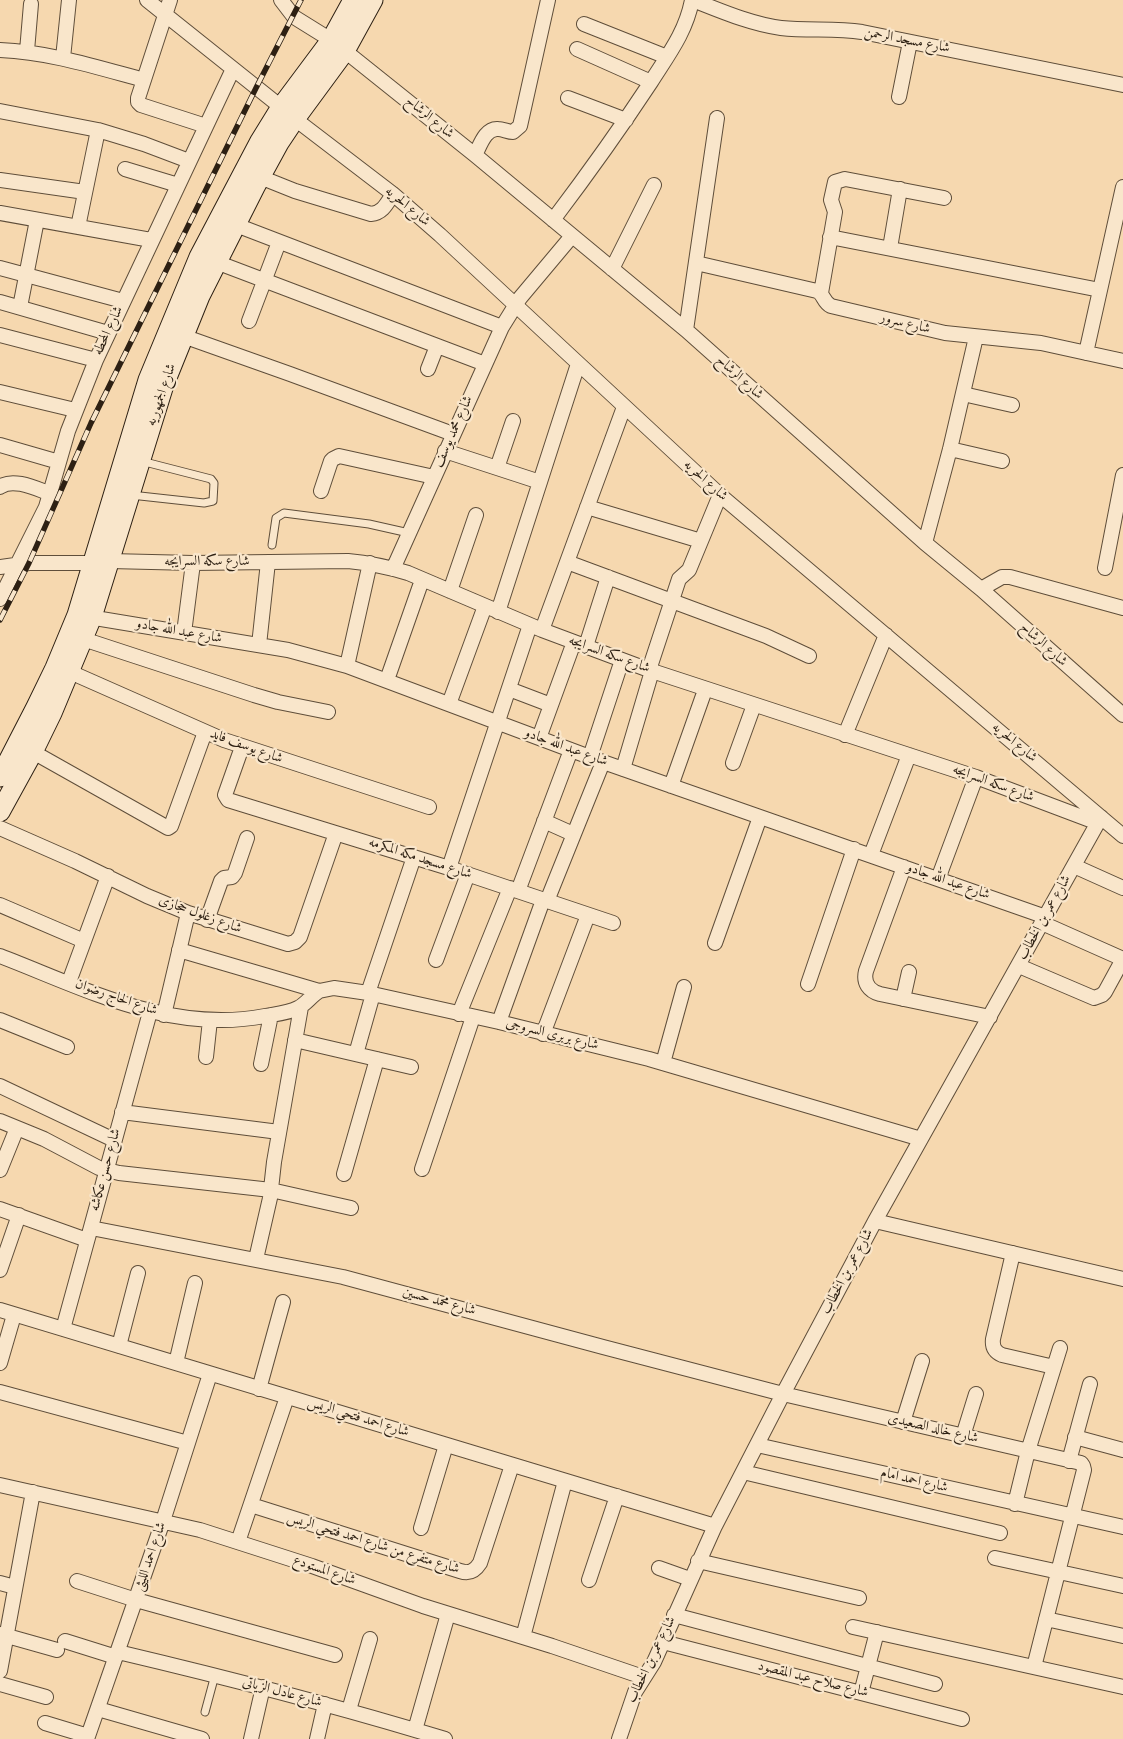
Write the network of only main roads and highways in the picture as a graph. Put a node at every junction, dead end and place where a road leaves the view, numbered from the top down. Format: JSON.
{"nodes":[{"id":1,"x":353,"y":0,"type":"edge"},
{"id":2,"x":373,"y":0,"type":"edge"},
{"id":3,"x":288,"y":113,"type":"junction"},
{"id":4,"x":101,"y":562,"type":"junction"},
{"id":5,"x":84,"y":616,"type":"junction"},
{"id":6,"x":0,"y":777,"type":"edge"},
{"id":7,"x":0,"y":812,"type":"edge"}],
"edges":[{"from":1,"to":3,"type":"main road","name":"شارع الجمهوريه"},
{"from":2,"to":3,"type":"main road","name":"شارع الجمهوريه"},
{"from":3,"to":4,"type":"main road","name":"شارع الجمهوريه"},
{"from":3,"to":4,"type":"main road","name":"شارع الجمهوريه"},
{"from":4,"to":5,"type":"main road","name":"شارع الجمهوريه"},
{"from":5,"to":6,"type":"main road","name":"شارع الجمهوريه"},
{"from":5,"to":7,"type":"main road","name":"شارع الجمهوريه"}]}
